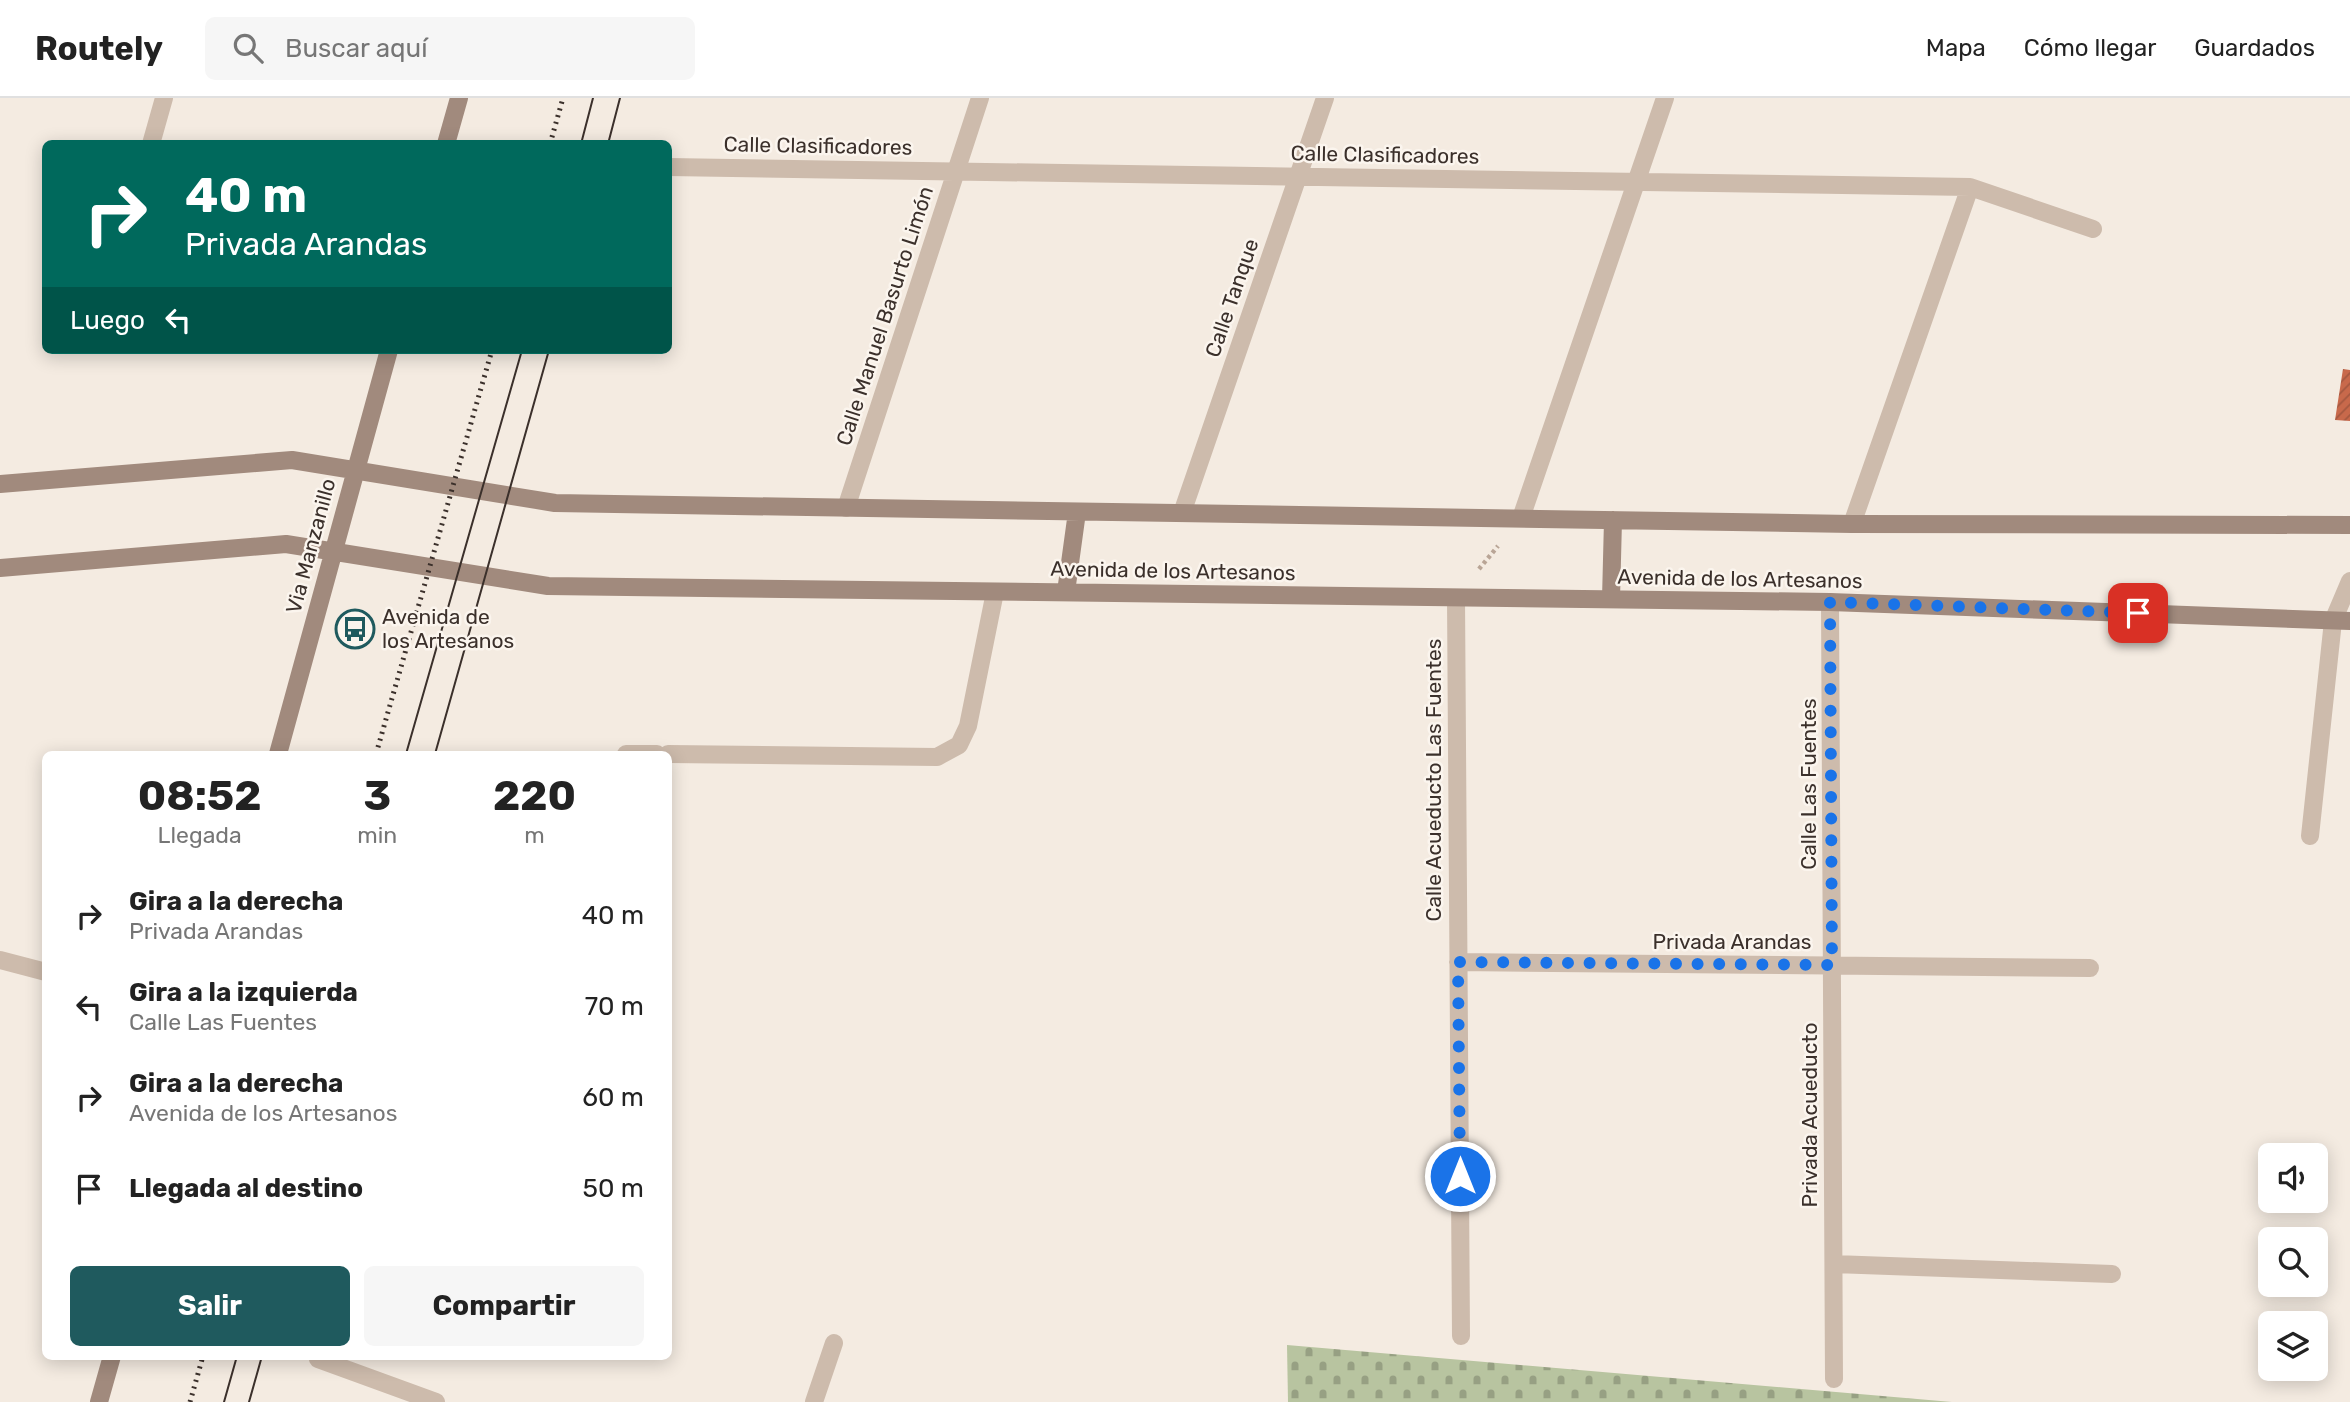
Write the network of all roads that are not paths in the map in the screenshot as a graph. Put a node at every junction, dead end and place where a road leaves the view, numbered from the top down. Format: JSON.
{"nodes":[{"id":1,"x":164,"y":98,"type":"edge"},
{"id":2,"x":458,"y":98,"type":"edge"},
{"id":3,"x":980,"y":98,"type":"edge"},
{"id":4,"x":1325,"y":98,"type":"edge"},
{"id":5,"x":1665,"y":98,"type":"edge"},
{"id":6,"x":152,"y":140,"type":"edge"},
{"id":7,"x":447,"y":140,"type":"edge"},
{"id":8,"x":672,"y":167,"type":"edge"},
{"id":9,"x":956,"y":171,"type":"junction"},
{"id":10,"x":1298,"y":177,"type":"junction"},
{"id":11,"x":1636,"y":182,"type":"junction"},
{"id":12,"x":1970,"y":187,"type":"junction"},
{"id":13,"x":2093,"y":229,"type":"dead end"},
{"id":14,"x":388,"y":354,"type":"edge"},
{"id":15,"x":356,"y":471,"type":"junction"},
{"id":16,"x":0,"y":484,"type":"edge"},
{"id":17,"x":846,"y":508,"type":"junction"},
{"id":18,"x":1077,"y":512,"type":"junction"},
{"id":19,"x":1182,"y":513,"type":"junction"},
{"id":20,"x":1521,"y":518,"type":"junction"},
{"id":21,"x":1613,"y":520,"type":"junction"},
{"id":22,"x":1852,"y":524,"type":"junction"},
{"id":23,"x":2350,"y":525,"type":"edge"},
{"id":24,"x":334,"y":552,"type":"junction"},
{"id":25,"x":0,"y":568,"type":"edge"},
{"id":26,"x":2350,"y":582,"type":"edge"},
{"id":27,"x":995,"y":592,"type":"junction"},
{"id":28,"x":1066,"y":593,"type":"junction"},
{"id":29,"x":1456,"y":598,"type":"junction"},
{"id":30,"x":1611,"y":599,"type":"junction"},
{"id":31,"x":1830,"y":602,"type":"junction"},
{"id":32,"x":2342,"y":621,"type":"edge"},
{"id":33,"x":279,"y":751,"type":"edge"},
{"id":34,"x":672,"y":754,"type":"edge"},
{"id":35,"x":2310,"y":836,"type":"dead end"},
{"id":36,"x":0,"y":960,"type":"edge"},
{"id":37,"x":1458,"y":962,"type":"junction"},
{"id":38,"x":1832,"y":965,"type":"junction"},
{"id":39,"x":2090,"y":968,"type":"dead end"},
{"id":40,"x":42,"y":971,"type":"edge"},
{"id":41,"x":1834,"y":1264,"type":"junction"},
{"id":42,"x":2112,"y":1274,"type":"dead end"},
{"id":43,"x":1461,"y":1336,"type":"dead end"},
{"id":44,"x":834,"y":1343,"type":"dead end"},
{"id":45,"x":111,"y":1360,"type":"edge"},
{"id":46,"x":321,"y":1360,"type":"edge"},
{"id":47,"x":1834,"y":1379,"type":"dead end"},
{"id":48,"x":99,"y":1402,"type":"edge"},
{"id":49,"x":436,"y":1402,"type":"edge"},
{"id":50,"x":814,"y":1402,"type":"edge"}],
"edges":[{"from":1,"to":6,"type":"street"},
{"from":2,"to":7,"type":"street"},
{"from":3,"to":9,"type":"street","name":"Calle Manuel Basurto Limón"},
{"from":4,"to":10,"type":"street","name":"Calle Tanque"},
{"from":5,"to":11,"type":"street"},
{"from":8,"to":9,"type":"street","name":"Calle Clasificadores"},
{"from":9,"to":10,"type":"street","name":"Calle Clasificadores"},
{"from":9,"to":17,"type":"street","name":"Calle Manuel Basurto Limón"},
{"from":10,"to":11,"type":"street","name":"Calle Clasificadores"},
{"from":10,"to":19,"type":"street","name":"Calle Tanque"},
{"from":11,"to":12,"type":"street","name":"Calle Clasificadores"},
{"from":11,"to":20,"type":"street"},
{"from":12,"to":13,"type":"street","name":"Calle Clasificadores"},
{"from":12,"to":22,"type":"street"},
{"from":14,"to":15,"type":"street","name":"Via Manzanillo"},
{"from":15,"to":16,"type":"street"},
{"from":15,"to":17,"type":"street"},
{"from":15,"to":24,"type":"street","name":"Via Manzanillo"},
{"from":17,"to":18,"type":"street"},
{"from":18,"to":19,"type":"street"},
{"from":18,"to":28,"type":"street"},
{"from":19,"to":20,"type":"street"},
{"from":20,"to":21,"type":"street"},
{"from":21,"to":22,"type":"street"},
{"from":21,"to":30,"type":"street"},
{"from":22,"to":23,"type":"street"},
{"from":24,"to":25,"type":"street","name":"Avenida de los Artesanos"},
{"from":24,"to":27,"type":"street","name":"Avenida de los Artesanos"},
{"from":24,"to":33,"type":"street","name":"Via Manzanillo"},
{"from":26,"to":32,"type":"street"},
{"from":27,"to":28,"type":"street","name":"Avenida de los Artesanos"},
{"from":27,"to":34,"type":"street"},
{"from":28,"to":29,"type":"street","name":"Avenida de los Artesanos"},
{"from":29,"to":30,"type":"street","name":"Avenida de los Artesanos"},
{"from":29,"to":37,"type":"street","name":"Calle Acueducto Las Fuentes"},
{"from":30,"to":31,"type":"street","name":"Avenida de los Artesanos"},
{"from":31,"to":32,"type":"street","name":"Avenida de los Artesanos"},
{"from":31,"to":38,"type":"street","name":"Calle Las Fuentes"},
{"from":32,"to":35,"type":"street"},
{"from":36,"to":40,"type":"street"},
{"from":37,"to":38,"type":"street","name":"Privada Arandas"},
{"from":37,"to":43,"type":"street","name":"Calle Acueducto Las Fuentes"},
{"from":38,"to":39,"type":"street","name":"Privada Arandas"},
{"from":38,"to":41,"type":"street","name":"Privada Acueducto"},
{"from":41,"to":42,"type":"street"},
{"from":41,"to":47,"type":"street","name":"Privada Acueducto"},
{"from":44,"to":50,"type":"street"},
{"from":45,"to":48,"type":"street"},
{"from":46,"to":49,"type":"street"}]}
